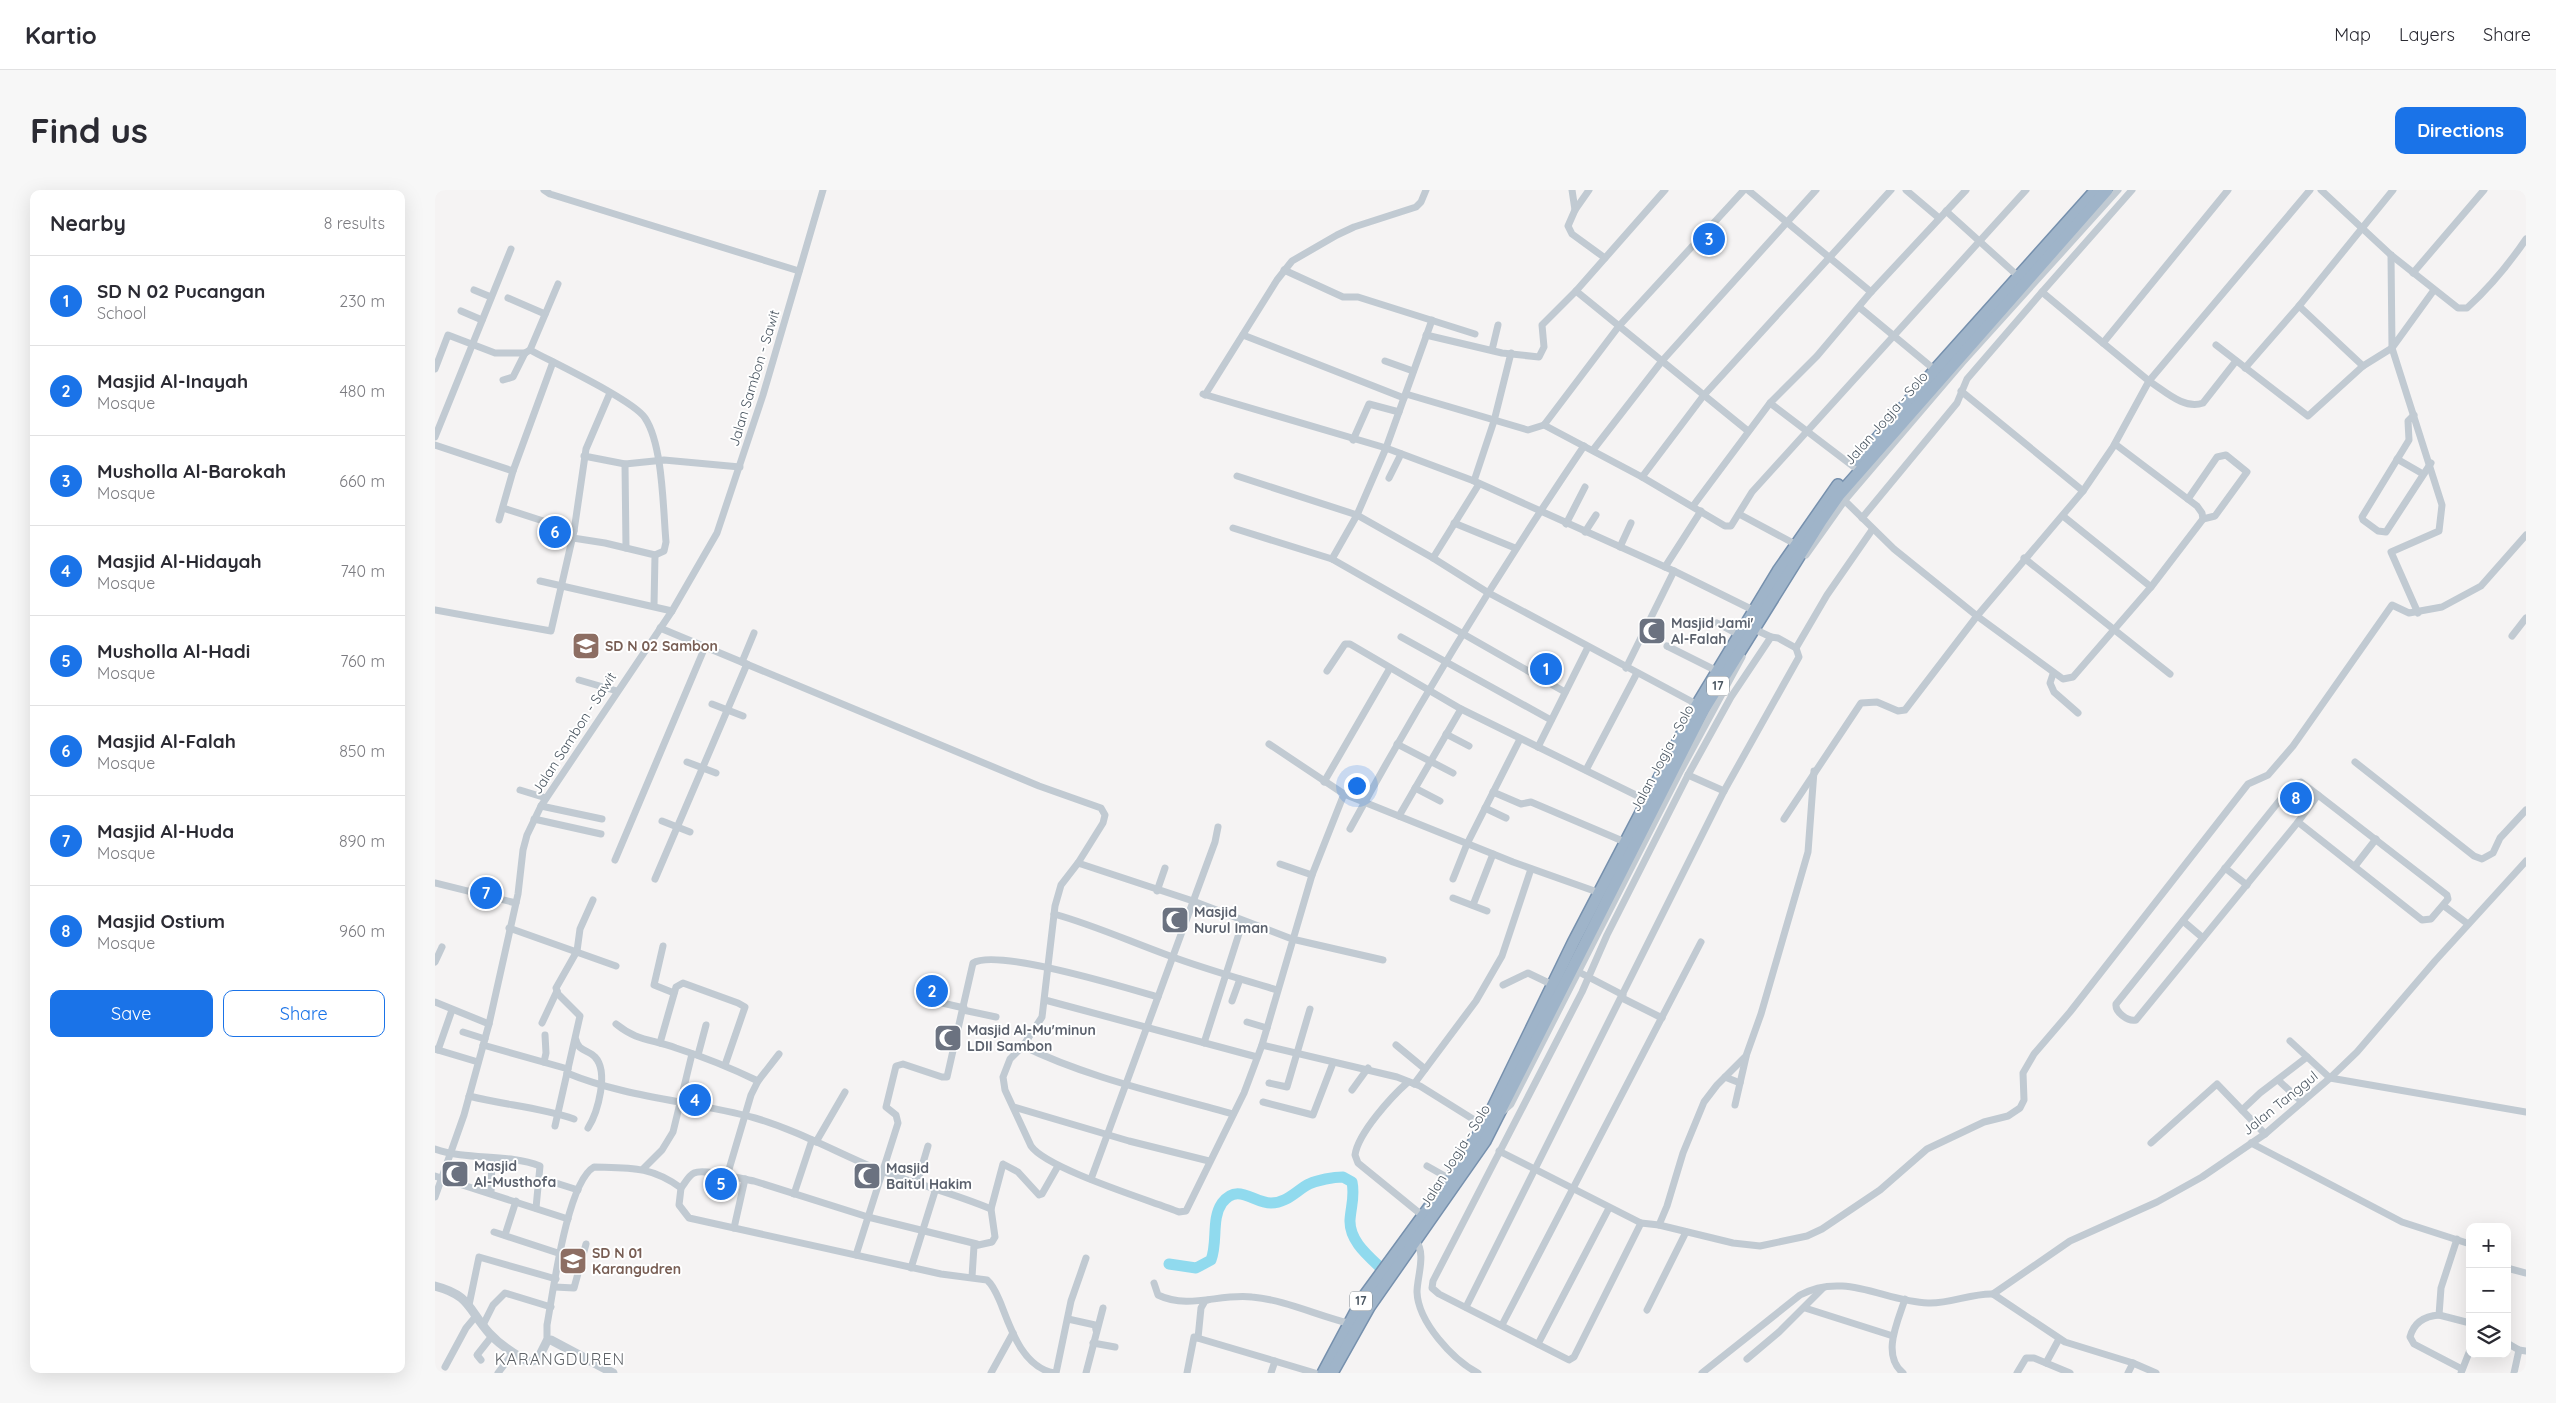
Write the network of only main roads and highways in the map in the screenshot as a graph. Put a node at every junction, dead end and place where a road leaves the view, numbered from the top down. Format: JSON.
{"nodes":[{"id":1,"x":2096,"y":190,"type":"edge"},
{"id":2,"x":2107,"y":190,"type":"edge"},
{"id":3,"x":1943,"y":374,"type":"junction"},
{"id":4,"x":1839,"y":495,"type":"junction"},
{"id":5,"x":1701,"y":707,"type":"junction"},
{"id":6,"x":1651,"y":802,"type":"junction"},
{"id":7,"x":1571,"y":968,"type":"junction"},
{"id":8,"x":1413,"y":1238,"type":"junction"},
{"id":9,"x":1323,"y":1373,"type":"edge"},
{"id":10,"x":1332,"y":1373,"type":"edge"}],
"edges":[{"from":1,"to":3,"type":"highway","name":"Jalan Jogja - Solo","number":"17"},
{"from":2,"to":3,"type":"highway","name":"Jalan Jogja - Solo","number":"17"},
{"from":3,"to":4,"type":"highway","name":"Jalan Jogja - Solo","number":"17"},
{"from":3,"to":4,"type":"highway","name":"Jalan Jogja - Solo","number":"17"},
{"from":4,"to":5,"type":"highway","name":"Jalan Jogja - Solo","number":"17"},
{"from":4,"to":5,"type":"highway","name":"Jalan Jogja - Solo","number":"17"},
{"from":5,"to":6,"type":"highway","name":"Jalan Jogja - Solo","number":"17"},
{"from":6,"to":7,"type":"highway","name":"Jalan Jogja - Solo","number":"17"},
{"from":6,"to":7,"type":"highway","name":"Jalan Jogja - Solo","number":"17"},
{"from":7,"to":8,"type":"highway","name":"Jalan Jogja - Solo","number":"17"},
{"from":7,"to":8,"type":"highway","name":"Jalan Jogja - Solo","number":"17"},
{"from":8,"to":9,"type":"highway","number":"17"},
{"from":8,"to":10,"type":"highway","number":"17"}]}
